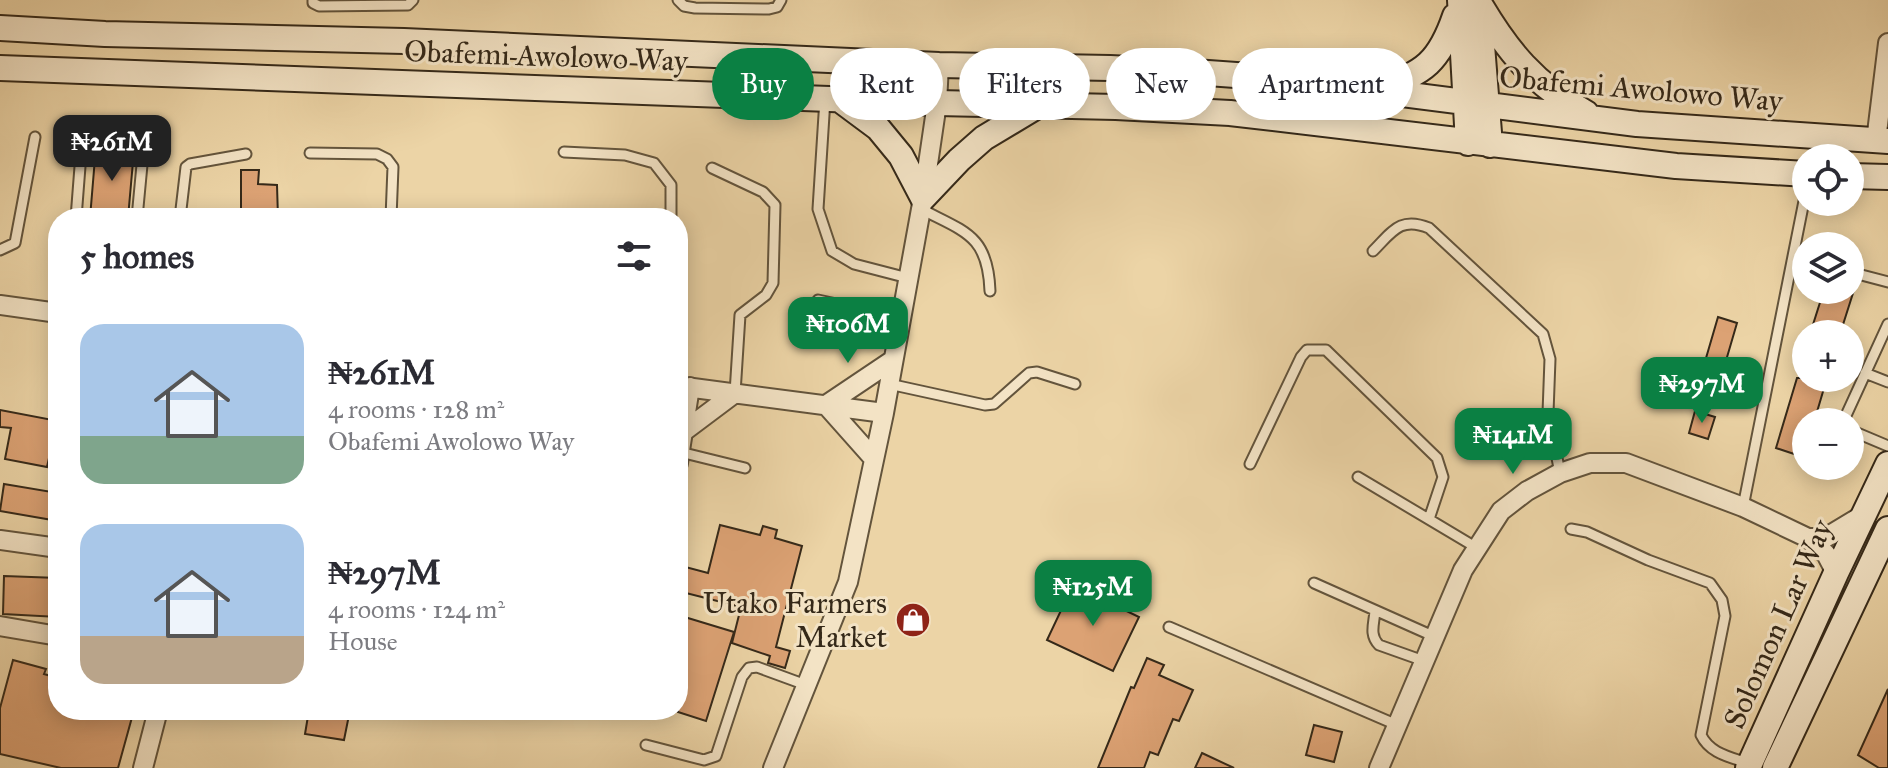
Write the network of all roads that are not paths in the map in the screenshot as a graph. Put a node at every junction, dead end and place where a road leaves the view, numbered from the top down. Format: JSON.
{"nodes":[{"id":1,"x":313,"y":0,"type":"edge"},
{"id":2,"x":413,"y":0,"type":"edge"},
{"id":3,"x":678,"y":0,"type":"edge"},
{"id":4,"x":781,"y":0,"type":"edge"},
{"id":5,"x":1469,"y":1,"type":"edge"},
{"id":6,"x":0,"y":28,"type":"edge"},
{"id":7,"x":1888,"y":43,"type":"edge"},
{"id":8,"x":830,"y":60,"type":"edge"},
{"id":9,"x":943,"y":65,"type":"edge"},
{"id":10,"x":0,"y":68,"type":"edge"},
{"id":11,"x":1232,"y":75,"type":"edge"},
{"id":12,"x":1413,"y":75,"type":"edge"},
{"id":13,"x":1413,"y":97,"type":"edge"},
{"id":14,"x":830,"y":98,"type":"edge"},
{"id":15,"x":1476,"y":106,"type":"junction"},
{"id":16,"x":1090,"y":107,"type":"edge"},
{"id":17,"x":830,"y":114,"type":"edge"},
{"id":18,"x":866,"y":120,"type":"edge"},
{"id":19,"x":934,"y":120,"type":"edge"},
{"id":20,"x":1014,"y":120,"type":"edge"},
{"id":21,"x":1598,"y":120,"type":"junction"},
{"id":22,"x":83,"y":128,"type":"dead end"},
{"id":23,"x":145,"y":133,"type":"dead end"},
{"id":24,"x":35,"y":137,"type":"dead end"},
{"id":25,"x":1882,"y":141,"type":"edge"},
{"id":26,"x":1479,"y":144,"type":"junction"},
{"id":27,"x":564,"y":152,"type":"dead end"},
{"id":28,"x":310,"y":153,"type":"dead end"},
{"id":29,"x":246,"y":154,"type":"dead end"},
{"id":30,"x":712,"y":168,"type":"dead end"},
{"id":31,"x":1792,"y":173,"type":"edge"},
{"id":32,"x":1864,"y":176,"type":"edge"},
{"id":33,"x":1888,"y":177,"type":"edge"},
{"id":34,"x":922,"y":203,"type":"junction"},
{"id":35,"x":77,"y":208,"type":"edge"},
{"id":36,"x":138,"y":208,"type":"edge"},
{"id":37,"x":181,"y":208,"type":"edge"},
{"id":38,"x":391,"y":208,"type":"edge"},
{"id":39,"x":671,"y":208,"type":"edge"},
{"id":40,"x":0,"y":250,"type":"edge"},
{"id":41,"x":1373,"y":251,"type":"dead end"},
{"id":42,"x":1792,"y":261,"type":"edge"},
{"id":43,"x":1864,"y":276,"type":"edge"},
{"id":44,"x":908,"y":278,"type":"junction"},
{"id":45,"x":1888,"y":282,"type":"edge"},
{"id":46,"x":990,"y":291,"type":"dead end"},
{"id":47,"x":818,"y":300,"type":"dead end"},
{"id":48,"x":0,"y":305,"type":"edge"},
{"id":49,"x":48,"y":312,"type":"edge"},
{"id":50,"x":901,"y":318,"type":"junction"},
{"id":51,"x":1888,"y":324,"type":"edge"},
{"id":52,"x":893,"y":360,"type":"junction"},
{"id":53,"x":1865,"y":373,"type":"junction"},
{"id":54,"x":1888,"y":382,"type":"edge"},
{"id":55,"x":889,"y":384,"type":"junction"},
{"id":56,"x":1075,"y":384,"type":"dead end"},
{"id":57,"x":688,"y":387,"type":"edge"},
{"id":58,"x":735,"y":393,"type":"junction"},
{"id":59,"x":826,"y":405,"type":"junction"},
{"id":60,"x":1849,"y":408,"type":"edge"},
{"id":61,"x":884,"y":413,"type":"junction"},
{"id":62,"x":1548,"y":413,"type":"junction"},
{"id":63,"x":688,"y":423,"type":"edge"},
{"id":64,"x":1864,"y":436,"type":"edge"},
{"id":65,"x":1888,"y":446,"type":"edge"},
{"id":66,"x":1499,"y":449,"type":"dead end"},
{"id":67,"x":688,"y":459,"type":"edge"},
{"id":68,"x":874,"y":459,"type":"junction"},
{"id":69,"x":1250,"y":464,"type":"dead end"},
{"id":70,"x":1888,"y":464,"type":"edge"},
{"id":71,"x":745,"y":468,"type":"dead end"},
{"id":72,"x":1560,"y":473,"type":"junction"},
{"id":73,"x":1358,"y":477,"type":"dead end"},
{"id":74,"x":1743,"y":507,"type":"junction"},
{"id":75,"x":1863,"y":515,"type":"junction"},
{"id":76,"x":1429,"y":519,"type":"junction"},
{"id":77,"x":1571,"y":529,"type":"dead end"},
{"id":78,"x":1888,"y":529,"type":"edge"},
{"id":79,"x":1808,"y":538,"type":"junction"},
{"id":80,"x":0,"y":540,"type":"edge"},
{"id":81,"x":48,"y":547,"type":"edge"},
{"id":82,"x":1477,"y":548,"type":"junction"},
{"id":83,"x":1836,"y":573,"type":"junction"},
{"id":84,"x":1314,"y":583,"type":"dead end"},
{"id":85,"x":1375,"y":611,"type":"junction"},
{"id":86,"x":0,"y":626,"type":"edge"},
{"id":87,"x":1169,"y":627,"type":"dead end"},
{"id":88,"x":48,"y":634,"type":"edge"},
{"id":89,"x":1433,"y":636,"type":"junction"},
{"id":90,"x":1424,"y":661,"type":"junction"},
{"id":91,"x":806,"y":685,"type":"junction"},
{"id":92,"x":155,"y":720,"type":"edge"},
{"id":93,"x":1397,"y":725,"type":"junction"},
{"id":94,"x":646,"y":745,"type":"dead end"},
{"id":95,"x":1749,"y":766,"type":"edge"},
{"id":96,"x":143,"y":768,"type":"edge"},
{"id":97,"x":773,"y":768,"type":"edge"},
{"id":98,"x":1379,"y":768,"type":"edge"},
{"id":99,"x":1775,"y":768,"type":"edge"}],
"edges":[{"from":1,"to":2,"type":"lane"},
{"from":3,"to":4,"type":"lane"},
{"from":5,"to":12,"type":"main road"},
{"from":5,"to":15,"type":"main road"},
{"from":5,"to":21,"type":"main road"},
{"from":6,"to":8,"type":"main road","name":"Obafemi Awolowo Way"},
{"from":7,"to":25,"type":"street"},
{"from":9,"to":11,"type":"main road","name":"Obafemi Awolowo Way"},
{"from":10,"to":14,"type":"main road","name":"Obafemi Awolowo Way"},
{"from":13,"to":15,"type":"main road","name":"Obafemi Awolowo Way"},
{"from":15,"to":21,"type":"main road","name":"Obafemi Awolowo Way"},
{"from":15,"to":26,"type":"main road"},
{"from":16,"to":26,"type":"main road","name":"Obafemi Awolowo Way"},
{"from":17,"to":44,"type":"lane"},
{"from":18,"to":34,"type":"main road"},
{"from":19,"to":34,"type":"street"},
{"from":20,"to":34,"type":"main road"},
{"from":21,"to":25,"type":"main road","name":"Obafemi Awolowo Way"},
{"from":22,"to":35,"type":"lane"},
{"from":23,"to":36,"type":"lane"},
{"from":24,"to":40,"type":"lane"},
{"from":26,"to":31,"type":"main road","name":"Obafemi Awolowo Way"},
{"from":27,"to":39,"type":"lane"},
{"from":28,"to":38,"type":"lane"},
{"from":29,"to":37,"type":"lane"},
{"from":30,"to":58,"type":"lane"},
{"from":32,"to":33,"type":"main road"},
{"from":34,"to":44,"type":"street"},
{"from":34,"to":46,"type":"lane"},
{"from":41,"to":62,"type":"lane"},
{"from":42,"to":74,"type":"lane"},
{"from":43,"to":45,"type":"lane"},
{"from":44,"to":50,"type":"street"},
{"from":47,"to":50,"type":"lane"},
{"from":48,"to":49,"type":"street"},
{"from":50,"to":52,"type":"street"},
{"from":51,"to":53,"type":"lane"},
{"from":52,"to":55,"type":"street"},
{"from":52,"to":59,"type":"street"},
{"from":53,"to":54,"type":"lane"},
{"from":53,"to":60,"type":"lane"},
{"from":55,"to":56,"type":"lane"},
{"from":55,"to":61,"type":"street"},
{"from":57,"to":58,"type":"street"},
{"from":58,"to":59,"type":"street"},
{"from":58,"to":63,"type":"street"},
{"from":59,"to":61,"type":"street"},
{"from":59,"to":68,"type":"street"},
{"from":61,"to":68,"type":"street"},
{"from":62,"to":66,"type":"lane"},
{"from":62,"to":72,"type":"lane"},
{"from":64,"to":65,"type":"lane"},
{"from":67,"to":71,"type":"lane"},
{"from":68,"to":91,"type":"street"},
{"from":69,"to":76,"type":"lane"},
{"from":70,"to":75,"type":"main road","name":"Solomon Lar Way"},
{"from":72,"to":74,"type":"street"},
{"from":72,"to":82,"type":"street"},
{"from":73,"to":76,"type":"lane"},
{"from":74,"to":79,"type":"street"},
{"from":75,"to":79,"type":"street"},
{"from":75,"to":83,"type":"main road","name":"Solomon Lar Way"},
{"from":76,"to":82,"type":"lane"},
{"from":77,"to":95,"type":"lane"},
{"from":78,"to":99,"type":"main road","name":"Solomon Lar Way"},
{"from":79,"to":83,"type":"street"},
{"from":80,"to":81,"type":"street"},
{"from":82,"to":89,"type":"street"},
{"from":83,"to":95,"type":"main road","name":"Solomon Lar Way"},
{"from":84,"to":85,"type":"lane"},
{"from":85,"to":89,"type":"lane"},
{"from":85,"to":90,"type":"lane"},
{"from":86,"to":88,"type":"street"},
{"from":87,"to":93,"type":"lane"},
{"from":89,"to":90,"type":"street"},
{"from":90,"to":93,"type":"street"},
{"from":91,"to":94,"type":"lane"},
{"from":91,"to":97,"type":"street"},
{"from":92,"to":96,"type":"street"},
{"from":93,"to":98,"type":"street"}]}
